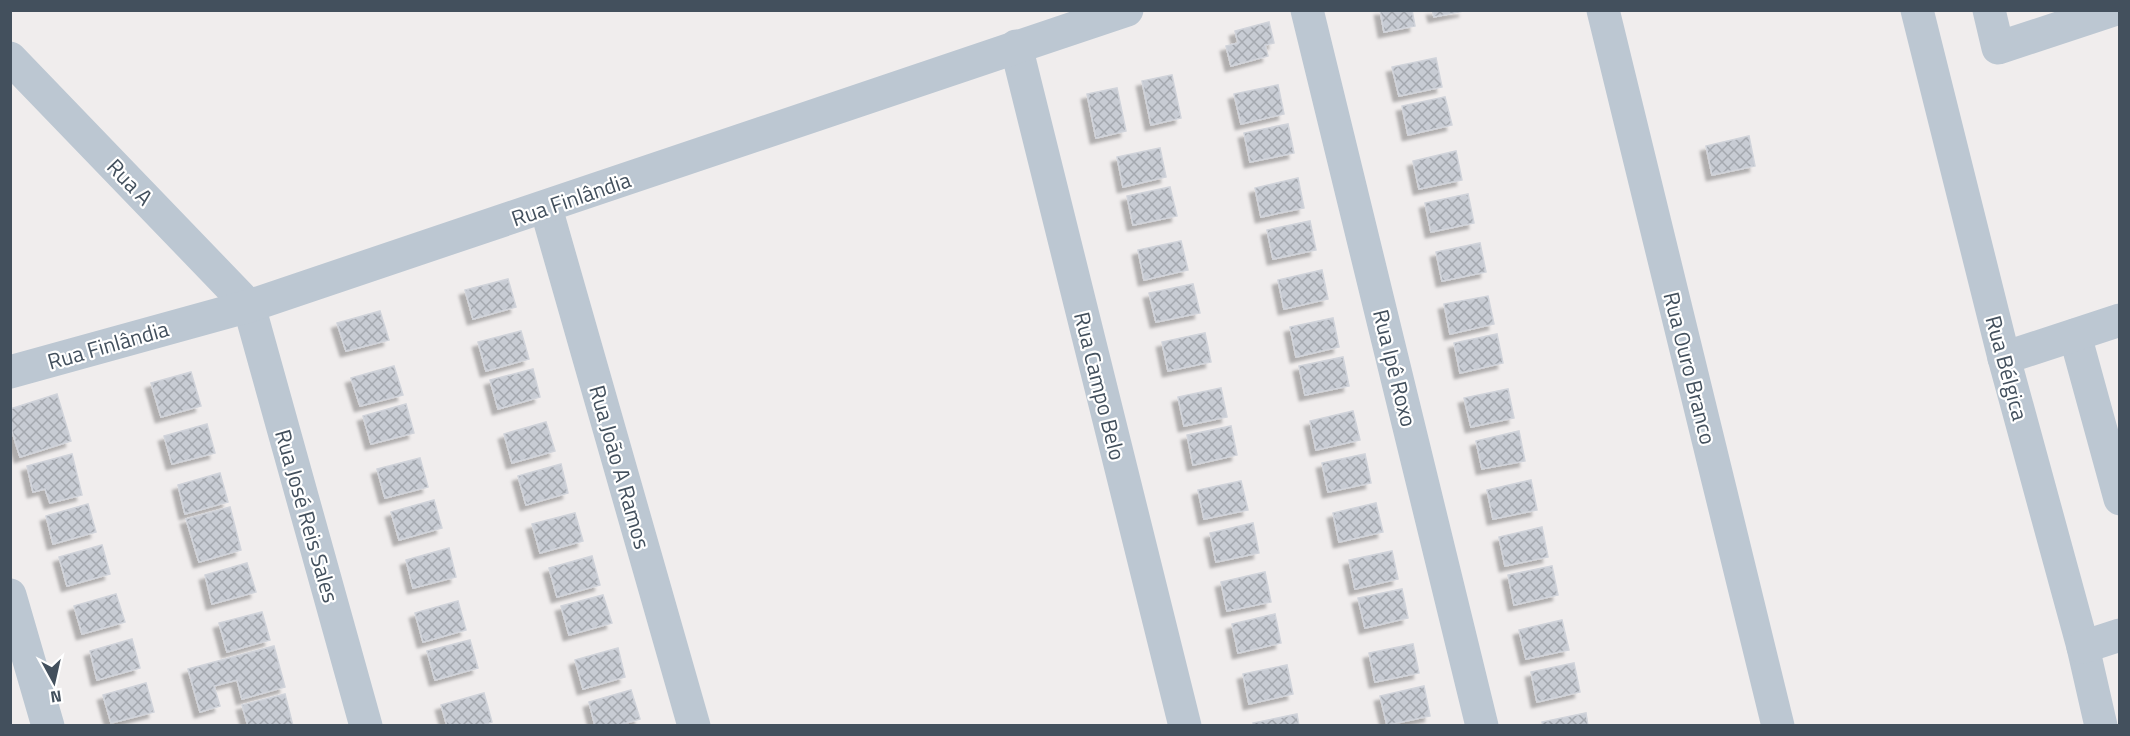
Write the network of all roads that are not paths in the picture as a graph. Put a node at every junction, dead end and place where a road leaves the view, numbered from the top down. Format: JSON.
{"nodes":[{"id":1,"x":1127,"y":10,"type":"edge"},
{"id":2,"x":1307,"y":10,"type":"edge"},
{"id":3,"x":1603,"y":10,"type":"edge"},
{"id":4,"x":1917,"y":10,"type":"edge"},
{"id":5,"x":1989,"y":10,"type":"edge"},
{"id":6,"x":2113,"y":10,"type":"edge"},
{"id":7,"x":1016,"y":46,"type":"junction"},
{"id":8,"x":10,"y":58,"type":"edge"},
{"id":9,"x":546,"y":208,"type":"junction"},
{"id":10,"x":249,"y":306,"type":"junction"},
{"id":11,"x":2120,"y":320,"type":"edge"},
{"id":12,"x":2075,"y":335,"type":"junction"},
{"id":13,"x":2004,"y":358,"type":"junction"},
{"id":14,"x":10,"y":372,"type":"edge"},
{"id":15,"x":2120,"y":499,"type":"edge"},
{"id":16,"x":10,"y":596,"type":"edge"},
{"id":17,"x":2120,"y":635,"type":"edge"},
{"id":18,"x":2083,"y":647,"type":"junction"},
{"id":19,"x":48,"y":726,"type":"edge"},
{"id":20,"x":366,"y":726,"type":"edge"},
{"id":21,"x":694,"y":726,"type":"edge"},
{"id":22,"x":1185,"y":726,"type":"edge"},
{"id":23,"x":1482,"y":726,"type":"edge"},
{"id":24,"x":1778,"y":726,"type":"edge"},
{"id":25,"x":2101,"y":726,"type":"edge"}],
"edges":[{"from":1,"to":7,"type":"street","name":"Rua Finlândia"},
{"from":2,"to":23,"type":"street","name":"Rua Ipê Roxo"},
{"from":3,"to":24,"type":"street","name":"Rua Ouro Branco"},
{"from":4,"to":13,"type":"street","name":"Rua Bélgica"},
{"from":5,"to":6,"type":"street"},
{"from":7,"to":9,"type":"street","name":"Rua Finlândia"},
{"from":7,"to":22,"type":"street","name":"Rua Campo Belo"},
{"from":8,"to":10,"type":"street","name":"Rua A"},
{"from":9,"to":10,"type":"street","name":"Rua Finlândia"},
{"from":9,"to":21,"type":"street","name":"Rua João A Ramos"},
{"from":10,"to":14,"type":"street","name":"Rua Finlândia"},
{"from":10,"to":20,"type":"street","name":"Rua José Reis Sales"},
{"from":11,"to":12,"type":"street"},
{"from":12,"to":13,"type":"street"},
{"from":12,"to":15,"type":"street"},
{"from":13,"to":18,"type":"street","name":"Rua Bélgica"},
{"from":16,"to":19,"type":"street"},
{"from":17,"to":18,"type":"street"},
{"from":18,"to":25,"type":"street","name":"Rua Bélgica"}]}
